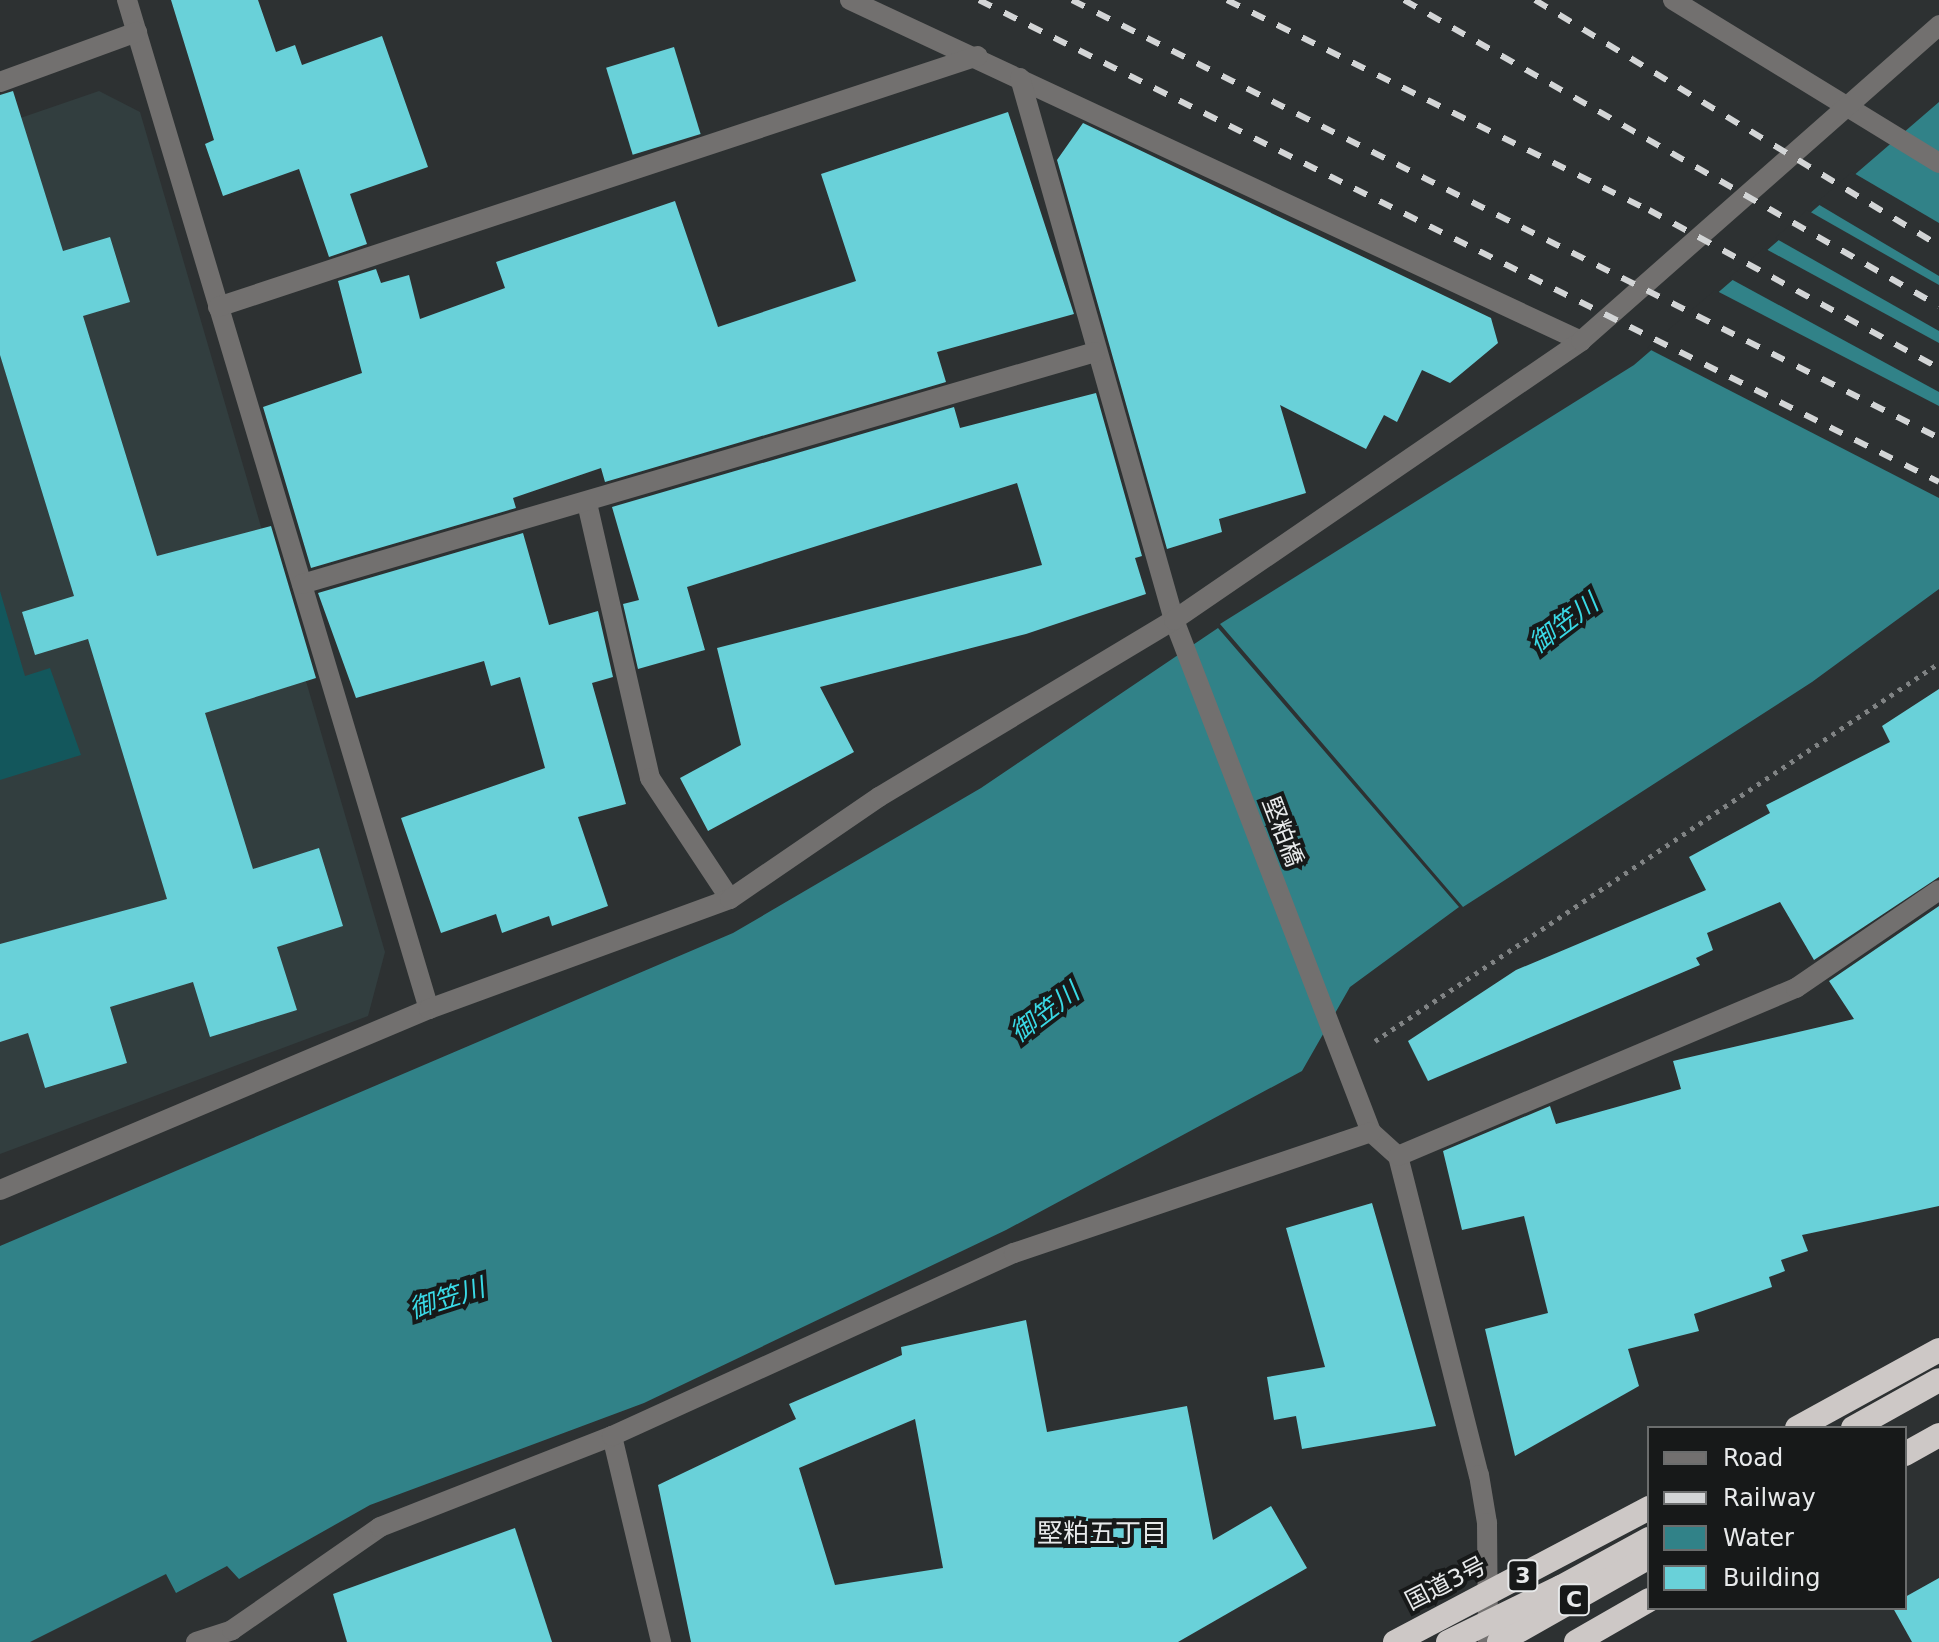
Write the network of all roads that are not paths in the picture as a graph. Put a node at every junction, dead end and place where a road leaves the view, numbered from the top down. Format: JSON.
{"nodes":[{"id":1,"x":127,"y":0,"type":"edge"},
{"id":2,"x":850,"y":0,"type":"edge"},
{"id":3,"x":1673,"y":0,"type":"edge"},
{"id":4,"x":1939,"y":25,"type":"edge"},
{"id":5,"x":137,"y":32,"type":"junction"},
{"id":6,"x":978,"y":56,"type":"junction"},
{"id":7,"x":1020,"y":78,"type":"junction"},
{"id":8,"x":0,"y":82,"type":"edge"},
{"id":9,"x":1845,"y":107,"type":"junction"},
{"id":10,"x":1939,"y":163,"type":"edge"},
{"id":11,"x":218,"y":307,"type":"junction"},
{"id":12,"x":1581,"y":341,"type":"junction"},
{"id":13,"x":1095,"y":352,"type":"junction"},
{"id":14,"x":587,"y":503,"type":"junction"},
{"id":15,"x":302,"y":584,"type":"junction"},
{"id":16,"x":1174,"y":620,"type":"junction"},
{"id":17,"x":1939,"y":890,"type":"edge"},
{"id":18,"x":730,"y":899,"type":"junction"},
{"id":19,"x":429,"y":1009,"type":"junction"},
{"id":20,"x":1371,"y":1132,"type":"junction"},
{"id":21,"x":1398,"y":1156,"type":"junction"},
{"id":22,"x":0,"y":1190,"type":"edge"},
{"id":23,"x":1939,"y":1350,"type":"edge"},
{"id":24,"x":1939,"y":1380,"type":"edge"},
{"id":25,"x":1939,"y":1393,"type":"edge"},
{"id":26,"x":1801,"y":1426,"type":"edge"},
{"id":27,"x":1857,"y":1426,"type":"edge"},
{"id":28,"x":1881,"y":1426,"type":"edge"},
{"id":29,"x":1939,"y":1435,"type":"edge"},
{"id":30,"x":612,"y":1436,"type":"junction"},
{"id":31,"x":1907,"y":1453,"type":"edge"},
{"id":32,"x":1647,"y":1509,"type":"edge"},
{"id":33,"x":1647,"y":1540,"type":"edge"},
{"id":34,"x":1647,"y":1558,"type":"edge"},
{"id":35,"x":1561,"y":1587,"type":"junction"},
{"id":36,"x":1488,"y":1594,"type":"junction"},
{"id":37,"x":1647,"y":1601,"type":"edge"},
{"id":38,"x":234,"y":1636,"type":"edge"},
{"id":39,"x":196,"y":1642,"type":"edge"},
{"id":40,"x":661,"y":1642,"type":"edge"},
{"id":41,"x":1395,"y":1642,"type":"edge"},
{"id":42,"x":1448,"y":1642,"type":"edge"},
{"id":43,"x":1471,"y":1642,"type":"edge"},
{"id":44,"x":1488,"y":1642,"type":"edge"},
{"id":45,"x":1499,"y":1642,"type":"edge"},
{"id":46,"x":1576,"y":1642,"type":"edge"}],
"edges":[{"from":1,"to":5,"type":"street"},
{"from":2,"to":6,"type":"street"},
{"from":3,"to":9,"type":"street"},
{"from":4,"to":9,"type":"street"},
{"from":5,"to":8,"type":"street"},
{"from":5,"to":11,"type":"street"},
{"from":6,"to":7,"type":"street"},
{"from":6,"to":11,"type":"street"},
{"from":7,"to":12,"type":"street"},
{"from":7,"to":13,"type":"street","name":"堅粕橋"},
{"from":9,"to":10,"type":"street"},
{"from":9,"to":12,"type":"street"},
{"from":11,"to":15,"type":"street"},
{"from":12,"to":16,"type":"street"},
{"from":13,"to":14,"type":"street"},
{"from":13,"to":16,"type":"street","name":"堅粕橋"},
{"from":14,"to":15,"type":"street"},
{"from":14,"to":18,"type":"street"},
{"from":15,"to":19,"type":"street"},
{"from":16,"to":18,"type":"street"},
{"from":16,"to":20,"type":"street","name":"堅粕橋"},
{"from":17,"to":21,"type":"street"},
{"from":18,"to":19,"type":"street"},
{"from":19,"to":22,"type":"street"},
{"from":20,"to":21,"type":"street"},
{"from":20,"to":30,"type":"street"},
{"from":21,"to":36,"type":"street"},
{"from":23,"to":26,"type":"highway"},
{"from":24,"to":27,"type":"highway"},
{"from":25,"to":28,"type":"highway"},
{"from":29,"to":31,"type":"highway"},
{"from":30,"to":38,"type":"street"},
{"from":30,"to":40,"type":"street"},
{"from":32,"to":36,"type":"highway","name":"国道3号","number":"3"},
{"from":33,"to":35,"type":"highway","number":"C"},
{"from":34,"to":45,"type":"highway","number":"C"},
{"from":35,"to":42,"type":"highway","bridge":true},
{"from":35,"to":43,"type":"highway","number":"C","bridge":true},
{"from":36,"to":41,"type":"highway","name":"国道3号","number":"3"},
{"from":36,"to":44,"type":"street"},
{"from":37,"to":46,"type":"highway"},
{"from":38,"to":39,"type":"street"}]}
